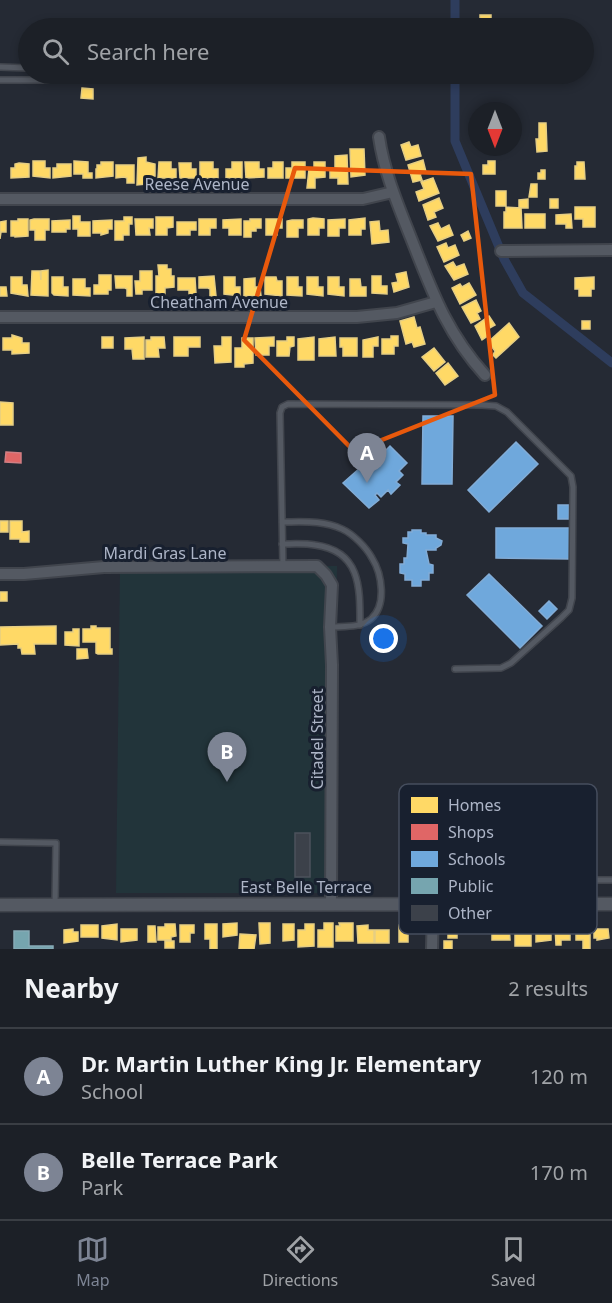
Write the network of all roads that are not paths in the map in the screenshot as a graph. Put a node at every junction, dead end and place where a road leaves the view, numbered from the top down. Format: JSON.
{"nodes":[{"id":1,"x":0,"y":67,"type":"edge"},
{"id":2,"x":18,"y":68,"type":"edge"},
{"id":3,"x":0,"y":80,"type":"edge"},
{"id":4,"x":18,"y":80,"type":"edge"},
{"id":5,"x":379,"y":137,"type":"dead end"},
{"id":6,"x":393,"y":192,"type":"junction"},
{"id":7,"x":0,"y":199,"type":"edge"},
{"id":8,"x":612,"y":250,"type":"edge"},
{"id":9,"x":501,"y":251,"type":"dead end"},
{"id":10,"x":436,"y":302,"type":"junction"},
{"id":11,"x":0,"y":317,"type":"edge"},
{"id":12,"x":485,"y":375,"type":"dead end"},
{"id":13,"x":282,"y":522,"type":"junction"},
{"id":14,"x":282,"y":544,"type":"junction"},
{"id":15,"x":283,"y":568,"type":"junction"},
{"id":16,"x":0,"y":574,"type":"edge"},
{"id":17,"x":326,"y":575,"type":"joint"},
{"id":18,"x":360,"y":625,"type":"junction"},
{"id":19,"x":330,"y":627,"type":"junction"},
{"id":20,"x":456,"y":669,"type":"dead end"},
{"id":21,"x":0,"y":842,"type":"edge"},
{"id":22,"x":332,"y":904,"type":"junction"},
{"id":23,"x":399,"y":904,"type":"edge"},
{"id":24,"x":0,"y":905,"type":"edge"},
{"id":25,"x":55,"y":905,"type":"junction"},
{"id":26,"x":432,"y":934,"type":"edge"},
{"id":27,"x":432,"y":949,"type":"edge"}],
"edges":[{"from":1,"to":2,"type":"lane"},
{"from":3,"to":4,"type":"lane"},
{"from":5,"to":6,"type":"street"},
{"from":6,"to":7,"type":"street","name":"Reese Avenue"},
{"from":6,"to":10,"type":"street"},
{"from":8,"to":9,"type":"street"},
{"from":10,"to":11,"type":"street","name":"Cheatham Avenue"},
{"from":10,"to":12,"type":"street"},
{"from":13,"to":14,"type":"lane"},
{"from":13,"to":18,"type":"lane"},
{"from":13,"to":20,"type":"lane"},
{"from":14,"to":15,"type":"lane"},
{"from":14,"to":18,"type":"lane"},
{"from":15,"to":16,"type":"street","name":"Mardi Gras Lane"},
{"from":15,"to":17,"type":"street","name":"Mardi Gras Lane"},
{"from":17,"to":19,"type":"street","name":"Citadel Street"},
{"from":18,"to":19,"type":"lane"},
{"from":19,"to":22,"type":"street","name":"Citadel Street"},
{"from":21,"to":25,"type":"lane"},
{"from":22,"to":23,"type":"street","name":"East Belle Terrace"},
{"from":22,"to":25,"type":"street","name":"East Belle Terrace"},
{"from":24,"to":25,"type":"street","name":"East Belle Terrace"},
{"from":26,"to":27,"type":"street"}]}
